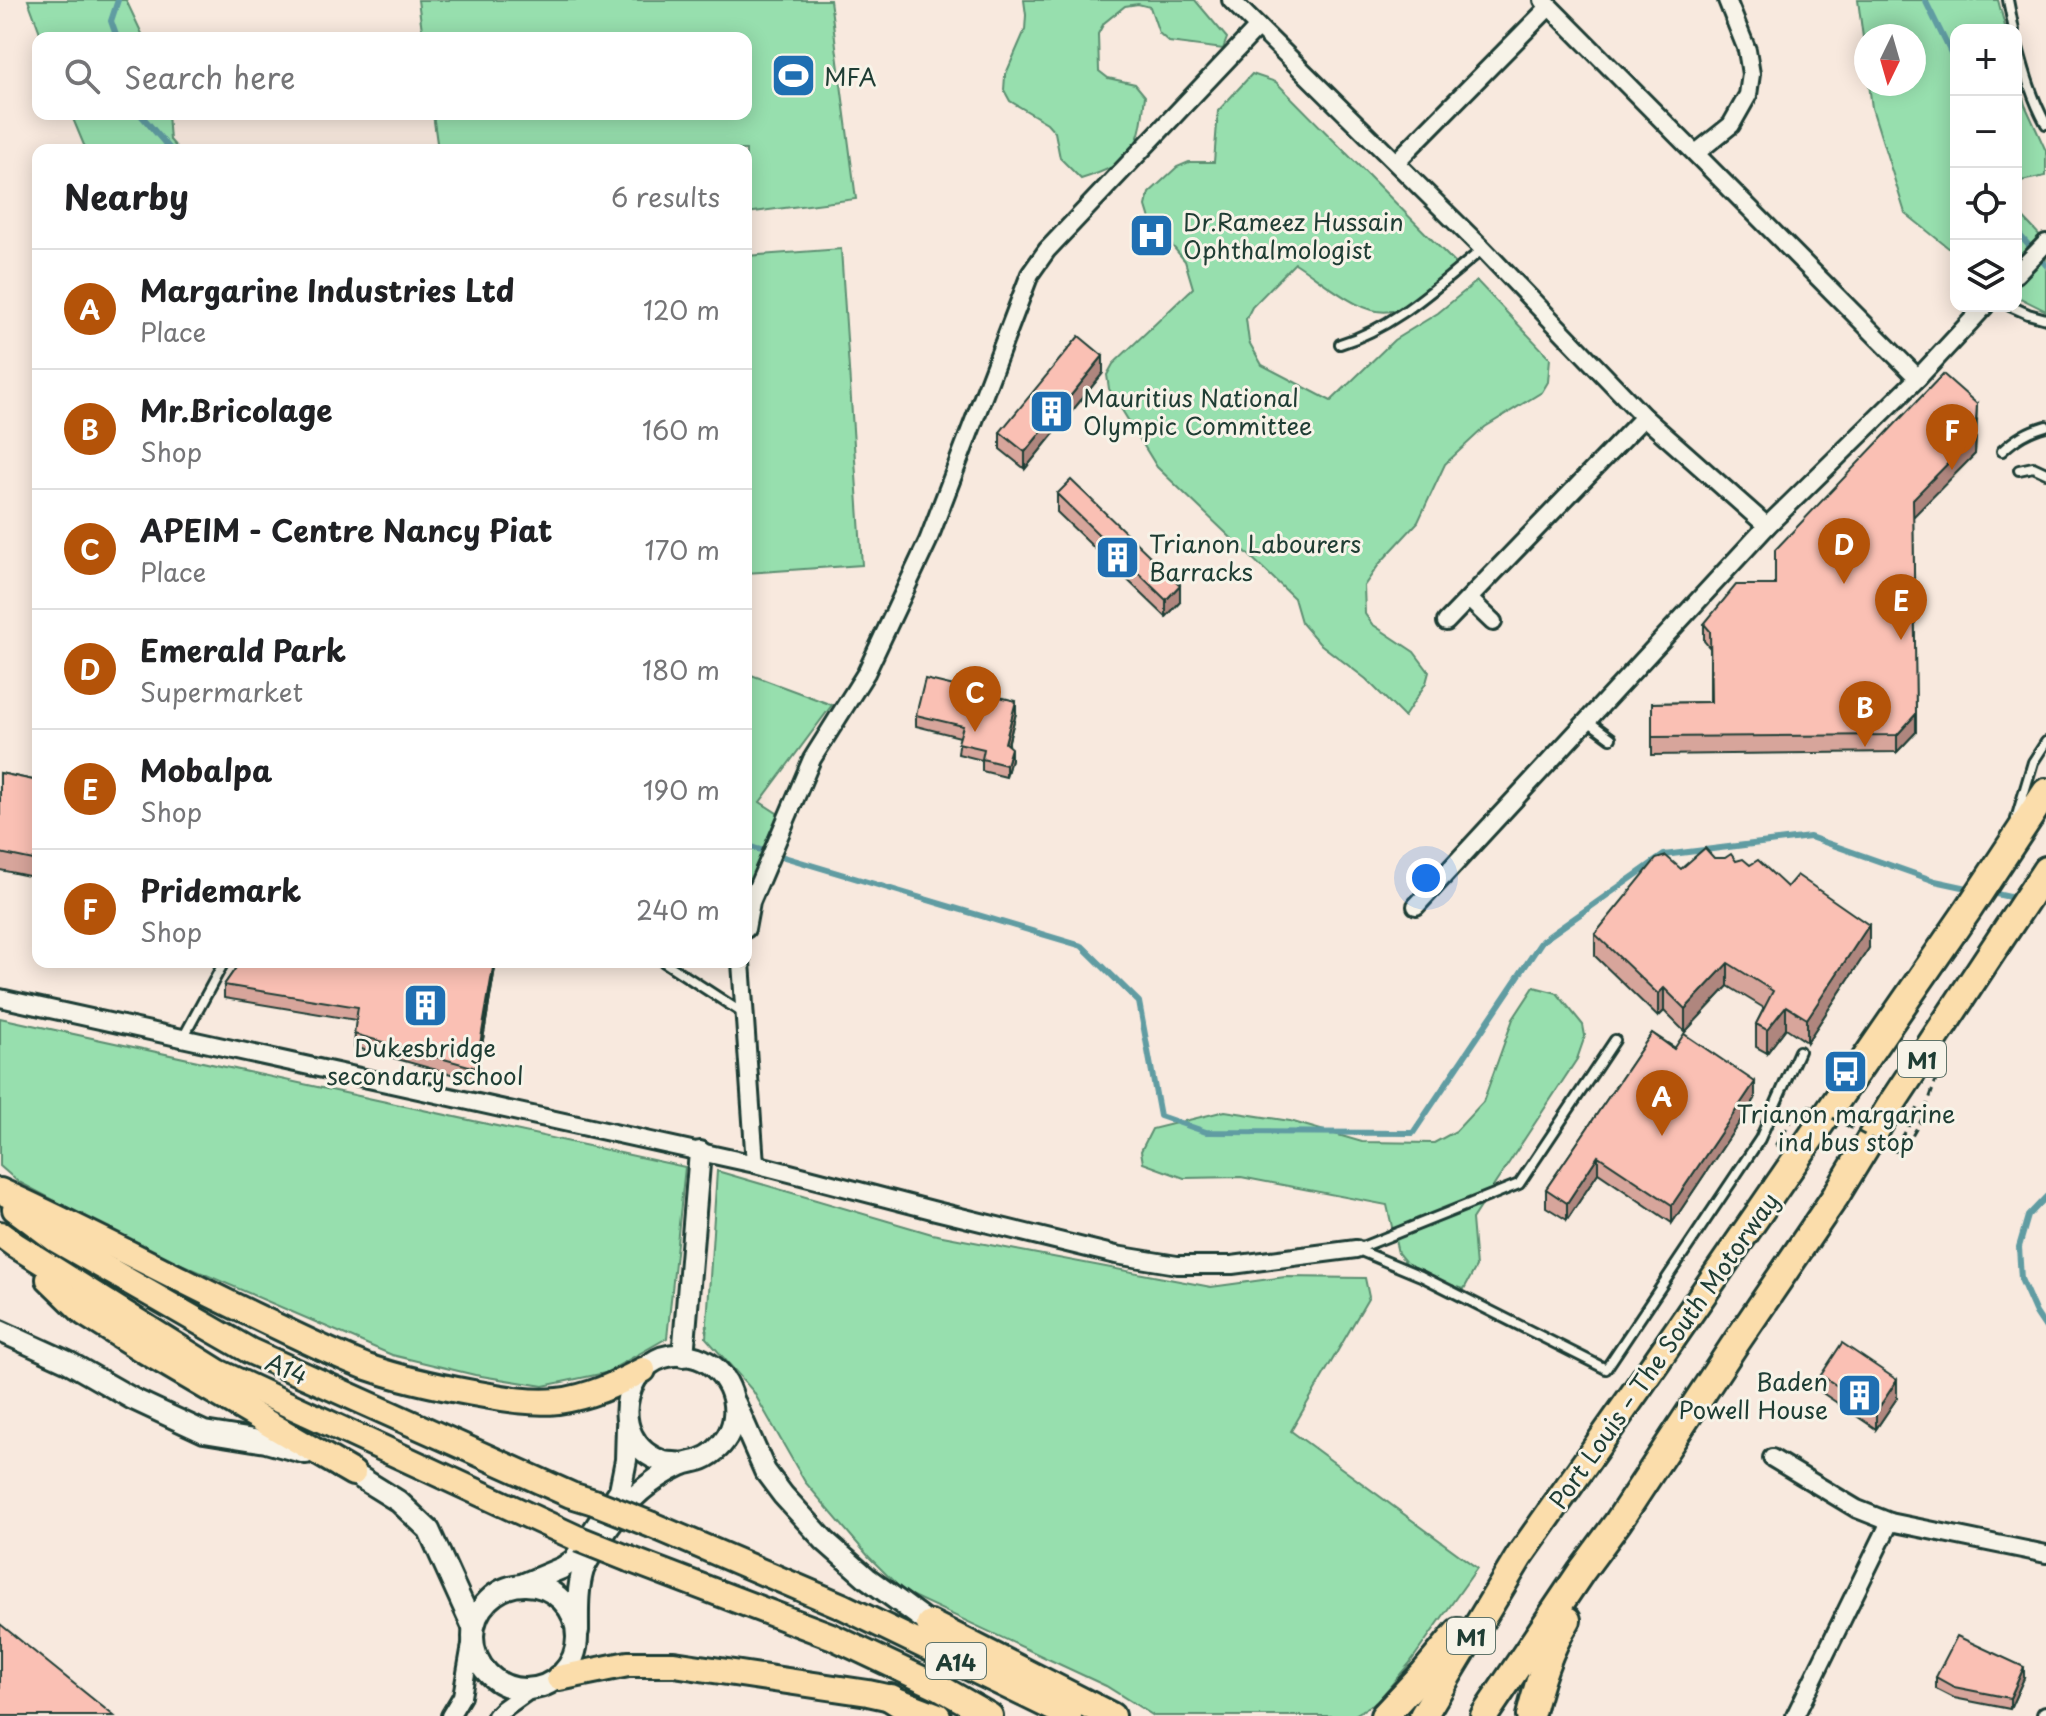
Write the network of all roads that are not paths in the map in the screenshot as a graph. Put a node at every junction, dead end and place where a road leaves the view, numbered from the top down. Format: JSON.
{"nodes":[{"id":1,"x":1231,"y":0,"type":"edge"},
{"id":2,"x":1727,"y":0,"type":"edge"},
{"id":3,"x":2008,"y":0,"type":"edge"},
{"id":4,"x":1546,"y":3,"type":"edge"},
{"id":5,"x":2013,"y":24,"type":"edge"},
{"id":6,"x":1258,"y":27,"type":"junction"},
{"id":7,"x":2022,"y":63,"type":"edge"},
{"id":8,"x":2046,"y":124,"type":"edge"},
{"id":9,"x":1696,"y":153,"type":"junction"},
{"id":10,"x":1396,"y":162,"type":"junction"},
{"id":11,"x":2046,"y":243,"type":"edge"},
{"id":12,"x":1483,"y":249,"type":"junction"},
{"id":13,"x":2022,"y":268,"type":"edge"},
{"id":14,"x":2022,"y":311,"type":"edge"},
{"id":15,"x":1979,"y":312,"type":"edge"},
{"id":16,"x":2046,"y":319,"type":"edge"},
{"id":17,"x":1340,"y":344,"type":"dead end"},
{"id":18,"x":1918,"y":378,"type":"junction"},
{"id":19,"x":1644,"y":417,"type":"junction"},
{"id":20,"x":2046,"y":426,"type":"edge"},
{"id":21,"x":2002,"y":451,"type":"dead end"},
{"id":22,"x":2019,"y":470,"type":"dead end"},
{"id":23,"x":2046,"y":473,"type":"edge"},
{"id":24,"x":1767,"y":526,"type":"junction"},
{"id":25,"x":1469,"y":599,"type":"junction"},
{"id":26,"x":1446,"y":622,"type":"dead end"},
{"id":27,"x":1493,"y":622,"type":"dead end"},
{"id":28,"x":1587,"y":721,"type":"junction"},
{"id":29,"x":1611,"y":738,"type":"dead end"},
{"id":30,"x":2046,"y":742,"type":"edge"},
{"id":31,"x":2046,"y":792,"type":"edge"},
{"id":32,"x":2004,"y":855,"type":"junction"},
{"id":33,"x":2046,"y":870,"type":"edge"},
{"id":34,"x":752,"y":900,"type":"edge"},
{"id":35,"x":1416,"y":906,"type":"dead end"},
{"id":36,"x":221,"y":968,"type":"edge"},
{"id":37,"x":673,"y":968,"type":"edge"},
{"id":38,"x":741,"y":968,"type":"edge"},
{"id":39,"x":0,"y":998,"type":"edge"},
{"id":40,"x":744,"y":1014,"type":"junction"},
{"id":41,"x":183,"y":1038,"type":"junction"},
{"id":42,"x":1615,"y":1040,"type":"dead end"},
{"id":43,"x":1799,"y":1051,"type":"dead end"},
{"id":44,"x":700,"y":1152,"type":"junction"},
{"id":45,"x":755,"y":1164,"type":"junction"},
{"id":46,"x":0,"y":1191,"type":"edge"},
{"id":47,"x":0,"y":1198,"type":"edge"},
{"id":48,"x":8,"y":1240,"type":"edge"},
{"id":49,"x":1356,"y":1249,"type":"junction"},
{"id":50,"x":0,"y":1331,"type":"edge"},
{"id":51,"x":683,"y":1356,"type":"junction"},
{"id":52,"x":643,"y":1370,"type":"junction"},
{"id":53,"x":735,"y":1403,"type":"junction"},
{"id":54,"x":627,"y":1424,"type":"junction"},
{"id":55,"x":1772,"y":1458,"type":"dead end"},
{"id":56,"x":683,"y":1464,"type":"junction"},
{"id":57,"x":353,"y":1473,"type":"junction"},
{"id":58,"x":1618,"y":1522,"type":"junction"},
{"id":59,"x":1890,"y":1522,"type":"junction"},
{"id":60,"x":2046,"y":1554,"type":"edge"},
{"id":61,"x":1519,"y":1557,"type":"junction"},
{"id":62,"x":520,"y":1585,"type":"junction"},
{"id":63,"x":930,"y":1624,"type":"junction"},
{"id":64,"x":578,"y":1631,"type":"junction"},
{"id":65,"x":473,"y":1633,"type":"junction"},
{"id":66,"x":559,"y":1678,"type":"junction"},
{"id":67,"x":531,"y":1689,"type":"junction"},
{"id":68,"x":891,"y":1698,"type":"junction"},
{"id":69,"x":450,"y":1716,"type":"edge"},
{"id":70,"x":496,"y":1716,"type":"edge"},
{"id":71,"x":919,"y":1716,"type":"edge"},
{"id":72,"x":938,"y":1716,"type":"edge"},
{"id":73,"x":990,"y":1716,"type":"edge"},
{"id":74,"x":1072,"y":1716,"type":"edge"},
{"id":75,"x":1111,"y":1716,"type":"edge"},
{"id":76,"x":1384,"y":1716,"type":"edge"},
{"id":77,"x":1423,"y":1716,"type":"edge"},
{"id":78,"x":1484,"y":1716,"type":"edge"},
{"id":79,"x":1530,"y":1716,"type":"edge"},
{"id":80,"x":1795,"y":1716,"type":"edge"}],
"edges":[{"from":1,"to":6,"type":"street"},
{"from":2,"to":9,"type":"street"},
{"from":3,"to":5,"type":"lane"},
{"from":4,"to":9,"type":"street"},
{"from":4,"to":10,"type":"street"},
{"from":6,"to":10,"type":"street"},
{"from":6,"to":34,"type":"street"},
{"from":7,"to":8,"type":"lane"},
{"from":9,"to":18,"type":"street"},
{"from":10,"to":12,"type":"street"},
{"from":11,"to":13,"type":"street"},
{"from":12,"to":17,"type":"lane"},
{"from":12,"to":19,"type":"street"},
{"from":14,"to":16,"type":"lane"},
{"from":15,"to":18,"type":"street"},
{"from":18,"to":24,"type":"street"},
{"from":19,"to":24,"type":"street"},
{"from":19,"to":25,"type":"street"},
{"from":20,"to":21,"type":"lane"},
{"from":22,"to":23,"type":"lane"},
{"from":24,"to":28,"type":"street"},
{"from":25,"to":26,"type":"street"},
{"from":25,"to":27,"type":"street"},
{"from":28,"to":29,"type":"lane"},
{"from":28,"to":35,"type":"street"},
{"from":30,"to":32,"type":"lane"},
{"from":31,"to":32,"type":"highway","name":"Port Louis – The South Motorway","number":"M1"},
{"from":32,"to":61,"type":"highway","name":"Port Louis – The South Motorway","number":"M1"},
{"from":33,"to":58,"type":"highway","number":"M1"},
{"from":36,"to":41,"type":"lane"},
{"from":37,"to":40,"type":"lane"},
{"from":38,"to":40,"type":"street"},
{"from":39,"to":41,"type":"street"},
{"from":40,"to":45,"type":"street"},
{"from":41,"to":44,"type":"street"},
{"from":42,"to":49,"type":"lane"},
{"from":43,"to":49,"type":"lane"},
{"from":44,"to":45,"type":"street"},
{"from":44,"to":51,"type":"street"},
{"from":45,"to":49,"type":"street"},
{"from":46,"to":52,"type":"main road"},
{"from":47,"to":74,"type":"main road","name":"A14","number":"A14","bridge":true},
{"from":48,"to":57,"type":"main road"},
{"from":48,"to":73,"type":"main road","name":"A14","number":"A14","bridge":true},
{"from":50,"to":57,"type":"street"},
{"from":51,"to":52,"type":"street"},
{"from":51,"to":53,"type":"street"},
{"from":52,"to":54,"type":"street"},
{"from":53,"to":56,"type":"street"},
{"from":53,"to":63,"type":"street"},
{"from":54,"to":56,"type":"street"},
{"from":54,"to":62,"type":"street"},
{"from":55,"to":59,"type":"street"},
{"from":56,"to":64,"type":"street"},
{"from":57,"to":65,"type":"street"},
{"from":58,"to":78,"type":"highway","number":"M1"},
{"from":58,"to":79,"type":"highway"},
{"from":59,"to":60,"type":"street"},
{"from":59,"to":80,"type":"street"},
{"from":61,"to":76,"type":"highway"},
{"from":61,"to":77,"type":"highway","name":"Port Louis – The South Motorway","number":"M1"},
{"from":62,"to":64,"type":"street"},
{"from":62,"to":65,"type":"street"},
{"from":63,"to":74,"type":"main road"},
{"from":63,"to":75,"type":"highway"},
{"from":64,"to":66,"type":"street"},
{"from":65,"to":67,"type":"street"},
{"from":65,"to":69,"type":"street"},
{"from":66,"to":67,"type":"street"},
{"from":66,"to":68,"type":"main road"},
{"from":67,"to":70,"type":"street"},
{"from":68,"to":71,"type":"highway"},
{"from":68,"to":72,"type":"main road"}]}
